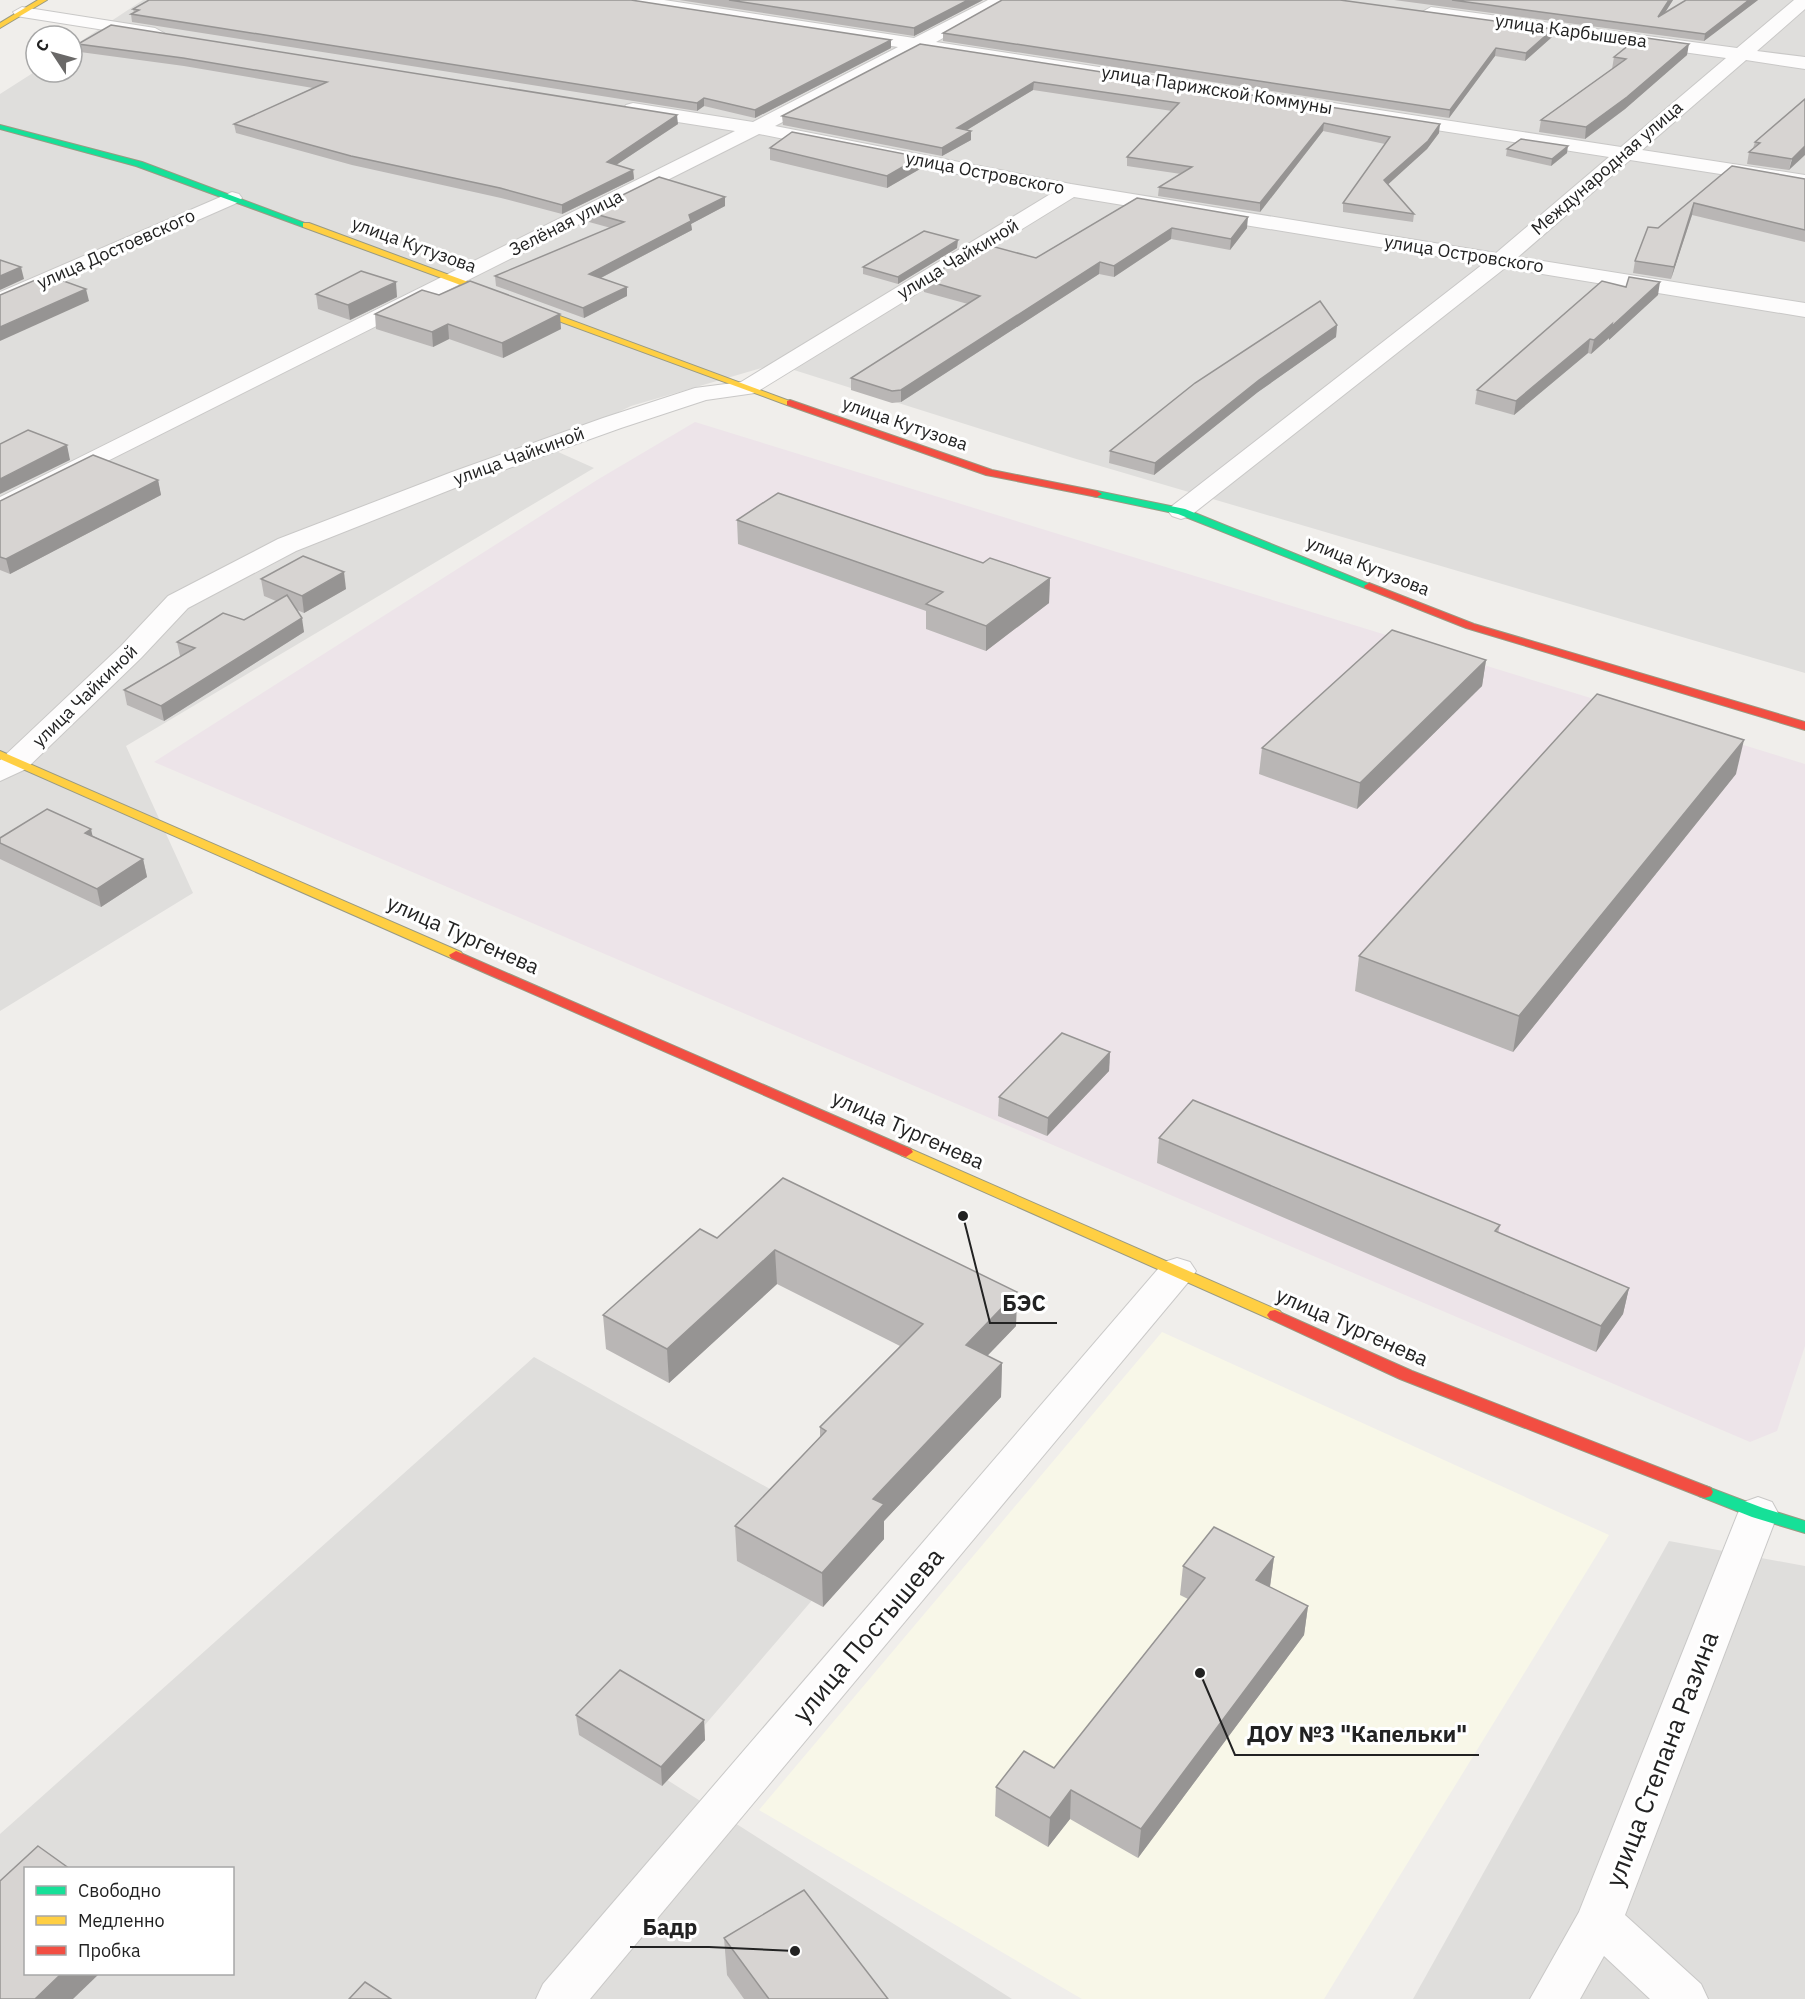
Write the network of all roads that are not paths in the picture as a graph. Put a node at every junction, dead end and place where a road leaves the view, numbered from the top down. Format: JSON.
{"nodes":[{"id":1,"x":43,"y":0,"type":"edge"},
{"id":2,"x":629,"y":0,"type":"edge"},
{"id":3,"x":1002,"y":0,"type":"edge"},
{"id":4,"x":1805,"y":0,"type":"edge"},
{"id":5,"x":1408,"y":9,"type":"edge"},
{"id":6,"x":22,"y":12,"type":"junction"},
{"id":7,"x":0,"y":26,"type":"edge"},
{"id":8,"x":177,"y":37,"type":"edge"},
{"id":9,"x":919,"y":43,"type":"junction"},
{"id":10,"x":1740,"y":53,"type":"junction"},
{"id":11,"x":1805,"y":63,"type":"edge"},
{"id":12,"x":614,"y":106,"type":"edge"},
{"id":13,"x":0,"y":127,"type":"edge"},
{"id":14,"x":756,"y":128,"type":"junction"},
{"id":15,"x":1624,"y":153,"type":"junction"},
{"id":16,"x":1805,"y":181,"type":"edge"},
{"id":17,"x":1071,"y":190,"type":"junction"},
{"id":18,"x":232,"y":198,"type":"junction"},
{"id":19,"x":1500,"y":261,"type":"junction"},
{"id":20,"x":456,"y":279,"type":"junction"},
{"id":21,"x":0,"y":300,"type":"edge"},
{"id":22,"x":1805,"y":310,"type":"edge"},
{"id":23,"x":747,"y":388,"type":"junction"},
{"id":24,"x":0,"y":507,"type":"edge"},
{"id":25,"x":1181,"y":510,"type":"junction"},
{"id":26,"x":1805,"y":726,"type":"edge"},
{"id":27,"x":5,"y":764,"type":"edge"},
{"id":28,"x":1177,"y":1270,"type":"junction"},
{"id":29,"x":1758,"y":1513,"type":"junction"},
{"id":30,"x":1805,"y":1527,"type":"edge"},
{"id":31,"x":1599,"y":1921,"type":"junction"},
{"id":32,"x":560,"y":1999,"type":"edge"},
{"id":33,"x":1554,"y":1999,"type":"edge"},
{"id":34,"x":1684,"y":1999,"type":"edge"}],
"edges":[{"from":1,"to":6,"type":"street"},
{"from":2,"to":9,"type":"street","name":"улица Парижской Коммуны"},
{"from":3,"to":9,"type":"street","name":"Зелёная улица"},
{"from":4,"to":10,"type":"street","name":"Международная улица"},
{"from":5,"to":10,"type":"street","name":"улица Карбышева"},
{"from":6,"to":7,"type":"street"},
{"from":6,"to":8,"type":"street"},
{"from":9,"to":14,"type":"street","name":"Зелёная улица"},
{"from":9,"to":15,"type":"street","name":"улица Парижской Коммуны"},
{"from":10,"to":11,"type":"street","name":"улица Карбышева"},
{"from":10,"to":15,"type":"street","name":"Международная улица"},
{"from":12,"to":14,"type":"street","name":"улица Островского"},
{"from":13,"to":18,"type":"street","name":"улица Кутузова"},
{"from":14,"to":17,"type":"street","name":"улица Островского"},
{"from":14,"to":20,"type":"street","name":"Зелёная улица"},
{"from":15,"to":16,"type":"street","name":"улица Парижской Коммуны"},
{"from":15,"to":19,"type":"street","name":"Международная улица"},
{"from":17,"to":19,"type":"street","name":"улица Островского"},
{"from":17,"to":23,"type":"street","name":"улица Чайкиной"},
{"from":18,"to":20,"type":"street","name":"улица Кутузова"},
{"from":18,"to":21,"type":"street","name":"улица Достоевского"},
{"from":19,"to":22,"type":"street","name":"улица Островского"},
{"from":19,"to":25,"type":"street","name":"Международная улица"},
{"from":20,"to":23,"type":"street","name":"улица Кутузова"},
{"from":20,"to":24,"type":"street","name":"Зелёная улица"},
{"from":23,"to":25,"type":"street","name":"улица Кутузова"},
{"from":23,"to":27,"type":"street","name":"улица Чайкиной"},
{"from":25,"to":26,"type":"street","name":"улица Кутузова"},
{"from":27,"to":28,"type":"street","name":"улица Тургенева"},
{"from":28,"to":29,"type":"street","name":"улица Тургенева"},
{"from":28,"to":32,"type":"street","name":"улица Постышева"},
{"from":29,"to":30,"type":"street","name":"улица Тургенева"},
{"from":29,"to":31,"type":"street","name":"улица Степана Разина"},
{"from":31,"to":33,"type":"street","name":"улица Степана Разина"},
{"from":31,"to":34,"type":"street"}]}
